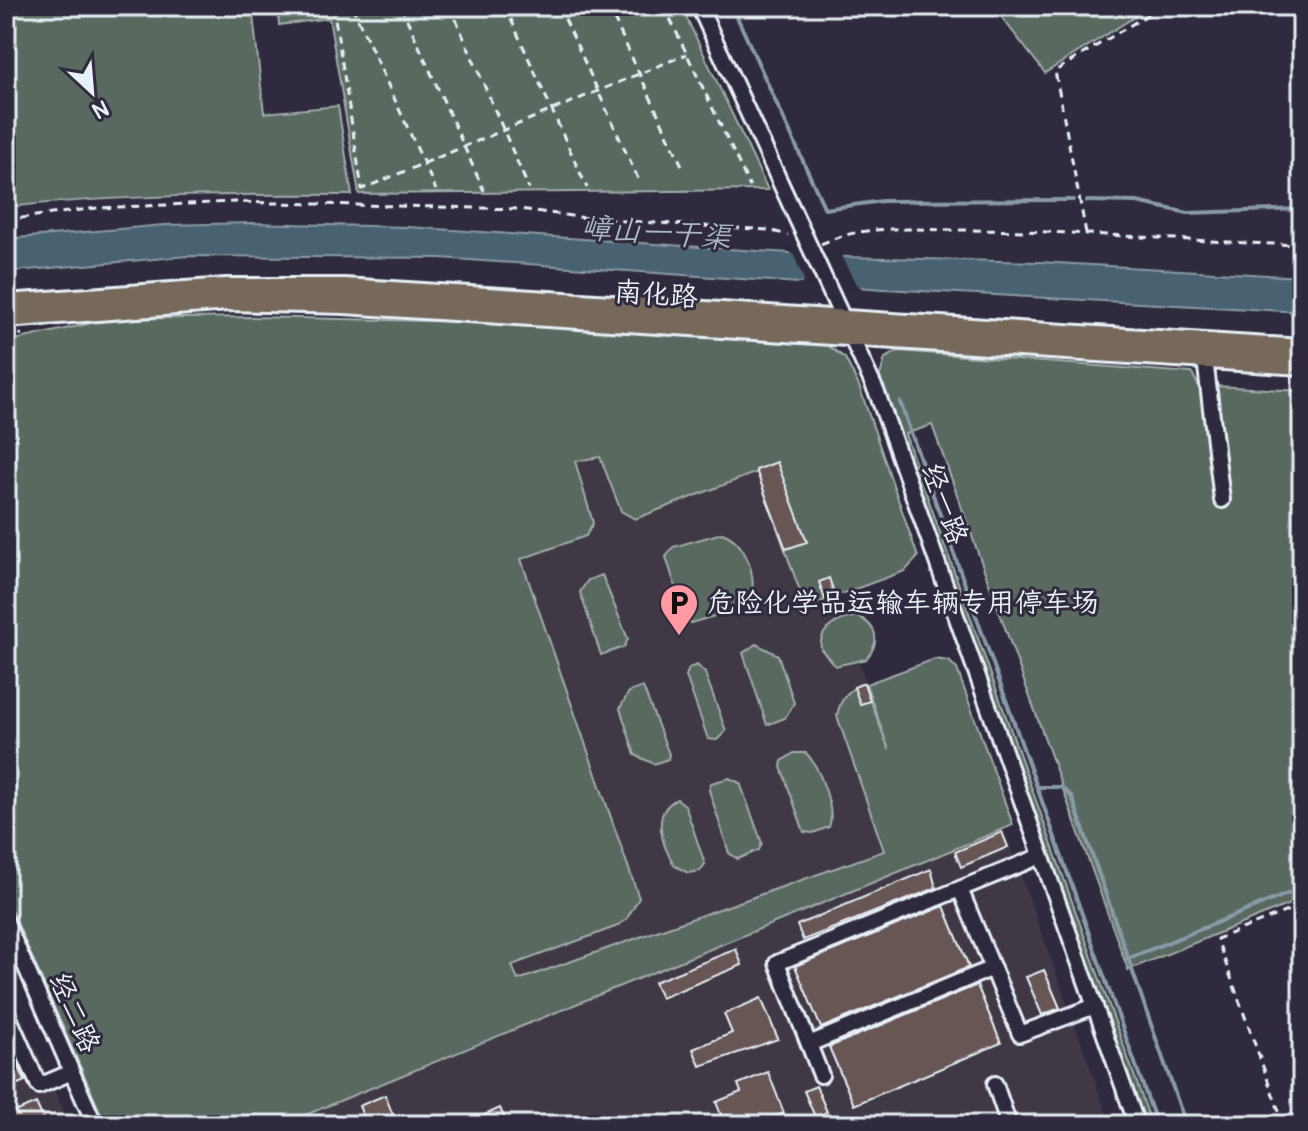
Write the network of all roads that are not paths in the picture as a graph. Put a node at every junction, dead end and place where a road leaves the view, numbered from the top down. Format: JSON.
{"nodes":[{"id":1,"x":699,"y":6,"type":"edge"},
{"id":2,"x":6,"y":304,"type":"edge"},
{"id":3,"x":6,"y":318,"type":"edge"},
{"id":4,"x":847,"y":327,"type":"junction"},
{"id":5,"x":1302,"y":349,"type":"edge"},
{"id":6,"x":1205,"y":359,"type":"junction"},
{"id":7,"x":1302,"y":365,"type":"edge"},
{"id":8,"x":1222,"y":500,"type":"dead end"},
{"id":9,"x":1041,"y":856,"type":"junction"},
{"id":10,"x":960,"y":889,"type":"junction"},
{"id":11,"x":6,"y":922,"type":"edge"},
{"id":12,"x":993,"y":968,"type":"junction"},
{"id":13,"x":1095,"y":1006,"type":"junction"},
{"id":14,"x":6,"y":1011,"type":"edge"},
{"id":15,"x":809,"y":1044,"type":"junction"},
{"id":16,"x":72,"y":1072,"type":"junction"},
{"id":17,"x":821,"y":1075,"type":"dead end"},
{"id":18,"x":995,"y":1084,"type":"dead end"},
{"id":19,"x":95,"y":1125,"type":"edge"},
{"id":20,"x":1009,"y":1125,"type":"edge"},
{"id":21,"x":1137,"y":1125,"type":"edge"}],
"edges":[{"from":1,"to":4,"type":"street","name":"经一路"},
{"from":2,"to":4,"type":"main road","name":"南化路"},
{"from":3,"to":4,"type":"main road","name":"南化路"},
{"from":4,"to":5,"type":"main road","name":"南化路"},
{"from":4,"to":6,"type":"main road","name":"南化路"},
{"from":4,"to":9,"type":"street","name":"经一路"},
{"from":6,"to":7,"type":"main road","name":"南化路"},
{"from":6,"to":8,"type":"street"},
{"from":9,"to":10,"type":"street"},
{"from":9,"to":13,"type":"street","name":"经一路"},
{"from":10,"to":12,"type":"street"},
{"from":10,"to":15,"type":"street"},
{"from":11,"to":16,"type":"street","name":"经二路"},
{"from":12,"to":13,"type":"street"},
{"from":12,"to":15,"type":"street"},
{"from":13,"to":21,"type":"street","name":"经一路"},
{"from":14,"to":16,"type":"street"},
{"from":15,"to":17,"type":"street"},
{"from":16,"to":19,"type":"street","name":"经二路"},
{"from":18,"to":20,"type":"street"}]}
